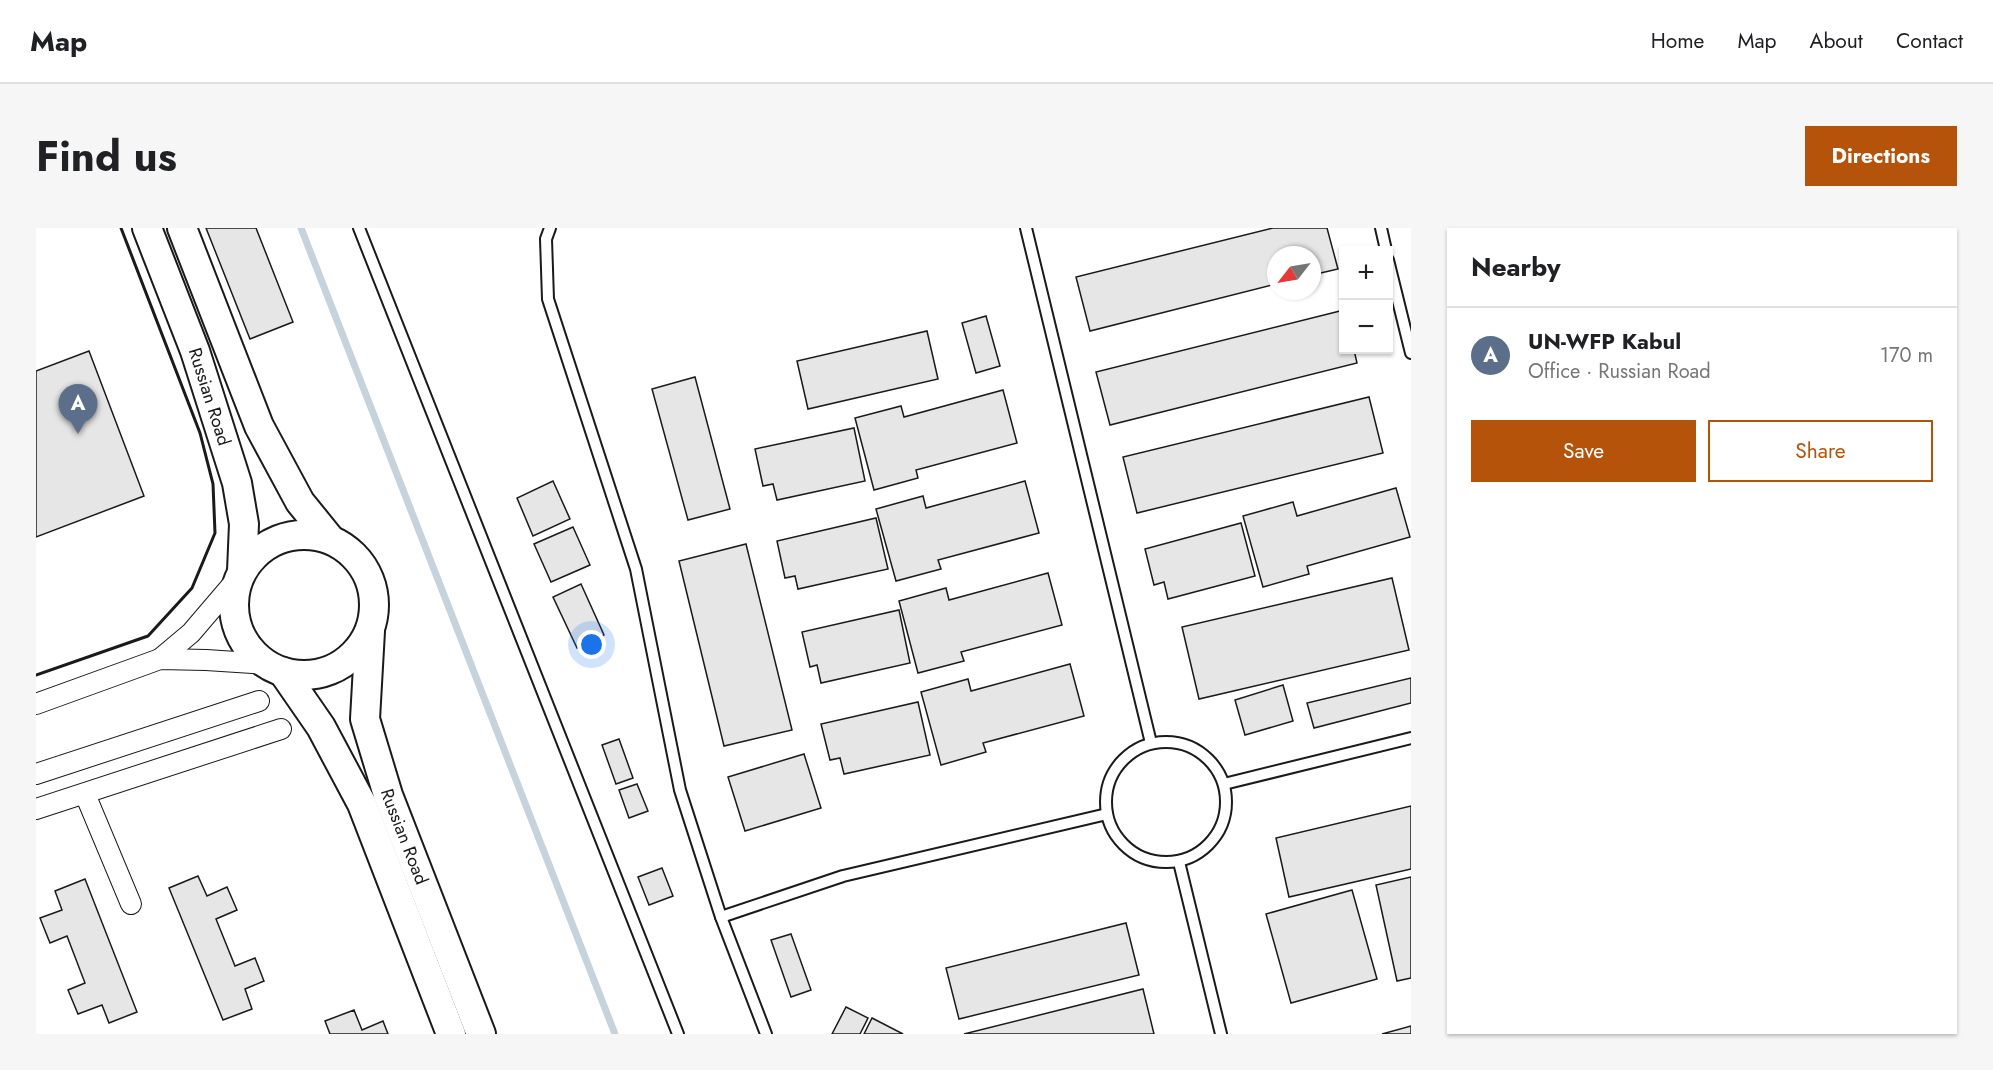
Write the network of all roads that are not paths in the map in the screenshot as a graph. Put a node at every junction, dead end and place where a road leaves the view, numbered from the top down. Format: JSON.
{"nodes":[{"id":1,"x":147,"y":228,"type":"edge"},
{"id":2,"x":182,"y":228,"type":"edge"},
{"id":3,"x":359,"y":228,"type":"edge"},
{"id":4,"x":550,"y":228,"type":"edge"},
{"id":5,"x":1026,"y":228,"type":"edge"},
{"id":6,"x":1381,"y":228,"type":"edge"},
{"id":7,"x":1385,"y":246,"type":"edge"},
{"id":8,"x":1393,"y":277,"type":"edge"},
{"id":9,"x":1411,"y":353,"type":"edge"},
{"id":10,"x":330,"y":539,"type":"junction"},
{"id":11,"x":240,"y":575,"type":"junction"},
{"id":12,"x":370,"y":630,"type":"junction"},
{"id":13,"x":160,"y":659,"type":"junction"},
{"id":14,"x":274,"y":668,"type":"junction"},
{"id":15,"x":259,"y":701,"type":"dead end"},
{"id":16,"x":36,"y":704,"type":"edge"},
{"id":17,"x":281,"y":729,"type":"dead end"},
{"id":18,"x":1411,"y":738,"type":"edge"},
{"id":19,"x":1151,"y":743,"type":"junction"},
{"id":20,"x":36,"y":774,"type":"edge"},
{"id":21,"x":1224,"y":784,"type":"junction"},
{"id":22,"x":85,"y":794,"type":"junction"},
{"id":23,"x":36,"y":809,"type":"edge"},
{"id":24,"x":1107,"y":814,"type":"junction"},
{"id":25,"x":1179,"y":862,"type":"junction"},
{"id":26,"x":130,"y":904,"type":"dead end"},
{"id":27,"x":721,"y":917,"type":"junction"},
{"id":28,"x":451,"y":1034,"type":"edge"},
{"id":29,"x":481,"y":1034,"type":"edge"},
{"id":30,"x":678,"y":1034,"type":"edge"},
{"id":31,"x":766,"y":1034,"type":"edge"},
{"id":32,"x":1221,"y":1034,"type":"edge"}],
"edges":[{"from":1,"to":11,"type":"main road","name":"Russian Road"},
{"from":2,"to":10,"type":"main road","name":"Russian Road"},
{"from":3,"to":30,"type":"lane"},
{"from":4,"to":27,"type":"lane"},
{"from":5,"to":19,"type":"lane"},
{"from":6,"to":7,"type":"lane"},
{"from":8,"to":9,"type":"lane"},
{"from":10,"to":11,"type":"main road"},
{"from":10,"to":12,"type":"main road"},
{"from":11,"to":13,"type":"street"},
{"from":11,"to":14,"type":"main road"},
{"from":12,"to":14,"type":"main road"},
{"from":12,"to":29,"type":"main road","name":"Russian Road"},
{"from":13,"to":14,"type":"street"},
{"from":13,"to":16,"type":"street"},
{"from":14,"to":28,"type":"main road","name":"Russian Road"},
{"from":15,"to":20,"type":"street"},
{"from":17,"to":22,"type":"street"},
{"from":18,"to":21,"type":"lane"},
{"from":19,"to":21,"type":"lane"},
{"from":19,"to":24,"type":"lane"},
{"from":21,"to":25,"type":"lane"},
{"from":22,"to":23,"type":"street"},
{"from":22,"to":26,"type":"street"},
{"from":24,"to":25,"type":"lane"},
{"from":24,"to":27,"type":"lane"},
{"from":25,"to":32,"type":"lane"},
{"from":27,"to":31,"type":"lane"}]}
